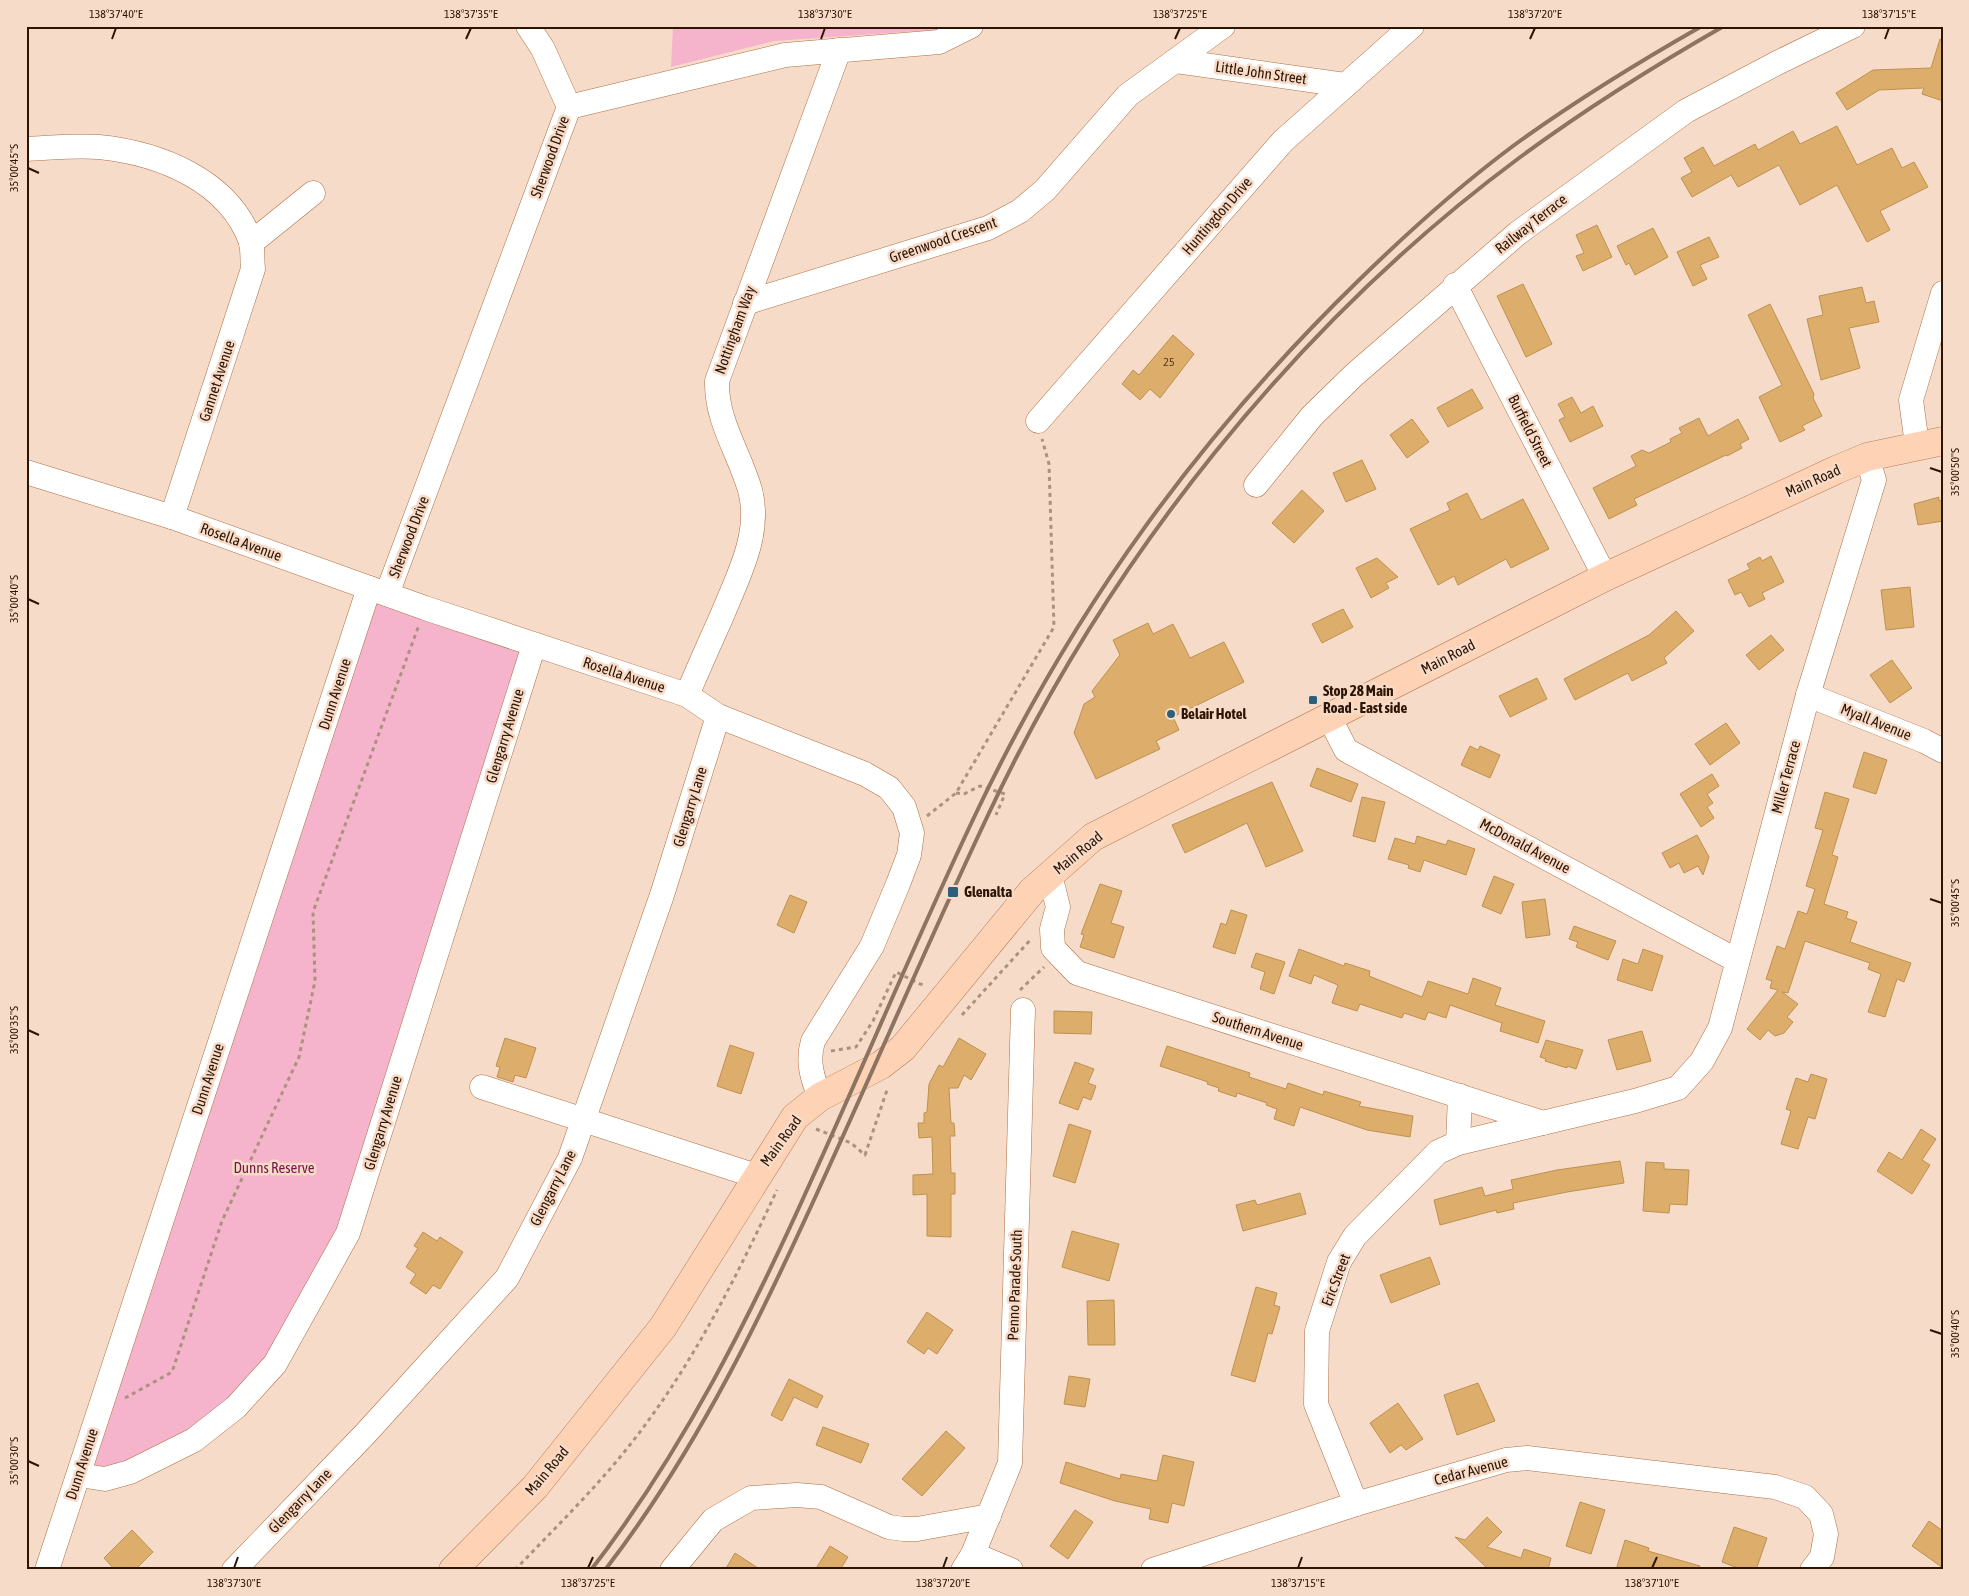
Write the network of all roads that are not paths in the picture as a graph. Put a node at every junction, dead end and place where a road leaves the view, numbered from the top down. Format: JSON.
{"nodes":[{"id":1,"x":528,"y":26,"type":"edge"},
{"id":2,"x":971,"y":26,"type":"edge"},
{"id":3,"x":1223,"y":26,"type":"edge"},
{"id":4,"x":1412,"y":26,"type":"edge"},
{"id":5,"x":1853,"y":26,"type":"edge"},
{"id":6,"x":838,"y":50,"type":"junction"},
{"id":7,"x":1176,"y":61,"type":"junction"},
{"id":8,"x":1345,"y":84,"type":"junction"},
{"id":9,"x":569,"y":107,"type":"junction"},
{"id":10,"x":26,"y":149,"type":"edge"},
{"id":11,"x":314,"y":193,"type":"dead end"},
{"id":12,"x":251,"y":243,"type":"junction"},
{"id":13,"x":1455,"y":285,"type":"junction"},
{"id":14,"x":1943,"y":293,"type":"edge"},
{"id":15,"x":745,"y":303,"type":"junction"},
{"id":16,"x":1038,"y":421,"type":"road end"},
{"id":17,"x":1930,"y":443,"type":"edge"},
{"id":18,"x":1868,"y":457,"type":"junction"},
{"id":19,"x":26,"y":472,"type":"edge"},
{"id":20,"x":1256,"y":485,"type":"dead end"},
{"id":21,"x":172,"y":517,"type":"junction"},
{"id":22,"x":1605,"y":578,"type":"junction"},
{"id":23,"x":378,"y":591,"type":"junction"},
{"id":24,"x":534,"y":645,"type":"junction"},
{"id":25,"x":1808,"y":695,"type":"junction"},
{"id":26,"x":687,"y":696,"type":"junction"},
{"id":27,"x":718,"y":716,"type":"junction"},
{"id":28,"x":1329,"y":717,"type":"junction"},
{"id":29,"x":1943,"y":751,"type":"edge"},
{"id":30,"x":1050,"y":875,"type":"junction"},
{"id":31,"x":1736,"y":960,"type":"junction"},
{"id":32,"x":1022,"y":1010,"type":"road end"},
{"id":33,"x":482,"y":1088,"type":"dead end"},
{"id":34,"x":820,"y":1096,"type":"junction"},
{"id":35,"x":1460,"y":1096,"type":"junction"},
{"id":36,"x":583,"y":1120,"type":"junction"},
{"id":37,"x":1543,"y":1123,"type":"junction"},
{"id":38,"x":1458,"y":1142,"type":"junction"},
{"id":39,"x":767,"y":1182,"type":"junction"},
{"id":40,"x":79,"y":1475,"type":"junction"},
{"id":41,"x":1356,"y":1504,"type":"junction"},
{"id":42,"x":989,"y":1516,"type":"junction"},
{"id":43,"x":968,"y":1562,"type":"edge"},
{"id":44,"x":48,"y":1570,"type":"edge"},
{"id":45,"x":234,"y":1570,"type":"edge"},
{"id":46,"x":453,"y":1570,"type":"edge"},
{"id":47,"x":672,"y":1570,"type":"edge"},
{"id":48,"x":1011,"y":1570,"type":"edge"},
{"id":49,"x":1153,"y":1570,"type":"edge"},
{"id":50,"x":1812,"y":1570,"type":"edge"}],
"edges":[{"from":1,"to":9,"type":"street"},
{"from":2,"to":6,"type":"street","name":"Sherwood Drive"},
{"from":3,"to":7,"type":"street","name":"Greenwood Crescent"},
{"from":4,"to":8,"type":"street","name":"Huntingdon Drive"},
{"from":5,"to":13,"type":"street","name":"Railway Terrace"},
{"from":6,"to":9,"type":"street","name":"Sherwood Drive"},
{"from":6,"to":15,"type":"street","name":"Nottingham Way"},
{"from":7,"to":8,"type":"street","name":"Little John Street"},
{"from":7,"to":15,"type":"street","name":"Greenwood Crescent"},
{"from":8,"to":16,"type":"street","name":"Huntingdon Drive"},
{"from":9,"to":23,"type":"street","name":"Sherwood Drive"},
{"from":10,"to":12,"type":"street","name":"Gannet Avenue"},
{"from":11,"to":12,"type":"street"},
{"from":12,"to":21,"type":"street","name":"Gannet Avenue"},
{"from":13,"to":20,"type":"street","name":"Railway Terrace"},
{"from":13,"to":22,"type":"street","name":"Burfield Street"},
{"from":14,"to":17,"type":"street"},
{"from":15,"to":26,"type":"street","name":"Nottingham Way"},
{"from":17,"to":18,"type":"main road","name":"Main Road"},
{"from":18,"to":22,"type":"main road","name":"Main Road"},
{"from":18,"to":25,"type":"street","name":"Miller Terrace"},
{"from":19,"to":21,"type":"street","name":"Rosella Avenue"},
{"from":21,"to":23,"type":"street","name":"Rosella Avenue"},
{"from":22,"to":28,"type":"main road","name":"Main Road"},
{"from":23,"to":24,"type":"street","name":"Rosella Avenue"},
{"from":23,"to":40,"type":"street","name":"Dunn Avenue"},
{"from":24,"to":26,"type":"street","name":"Rosella Avenue"},
{"from":24,"to":40,"type":"street","name":"Glengarry Avenue"},
{"from":25,"to":29,"type":"street","name":"Myall Avenue"},
{"from":25,"to":31,"type":"street","name":"Miller Terrace"},
{"from":26,"to":27,"type":"street","name":"Rosella Avenue"},
{"from":27,"to":34,"type":"street","name":"Rosella Avenue"},
{"from":27,"to":36,"type":"street","name":"Glengarry Lane"},
{"from":28,"to":30,"type":"main road","name":"Main Road"},
{"from":28,"to":31,"type":"street","name":"McDonald Avenue"},
{"from":30,"to":34,"type":"main road","name":"Main Road"},
{"from":30,"to":35,"type":"street","name":"Southern Avenue"},
{"from":31,"to":37,"type":"street","name":"Miller Terrace"},
{"from":32,"to":42,"type":"street","name":"Penno Parade South"},
{"from":33,"to":36,"type":"street"},
{"from":34,"to":39,"type":"main road","name":"Main Road"},
{"from":35,"to":37,"type":"street","name":"Southern Avenue"},
{"from":35,"to":38,"type":"street"},
{"from":36,"to":39,"type":"street"},
{"from":36,"to":45,"type":"street","name":"Glengarry Lane"},
{"from":37,"to":38,"type":"street"},
{"from":38,"to":41,"type":"street","name":"Eric Street"},
{"from":39,"to":46,"type":"main road","name":"Main Road"},
{"from":40,"to":44,"type":"street","name":"Dunn Avenue"},
{"from":41,"to":49,"type":"street","name":"Cedar Avenue"},
{"from":41,"to":50,"type":"street","name":"Cedar Avenue"},
{"from":42,"to":43,"type":"street","name":"Penno Parade South"},
{"from":42,"to":47,"type":"street"},
{"from":43,"to":48,"type":"street"}]}
